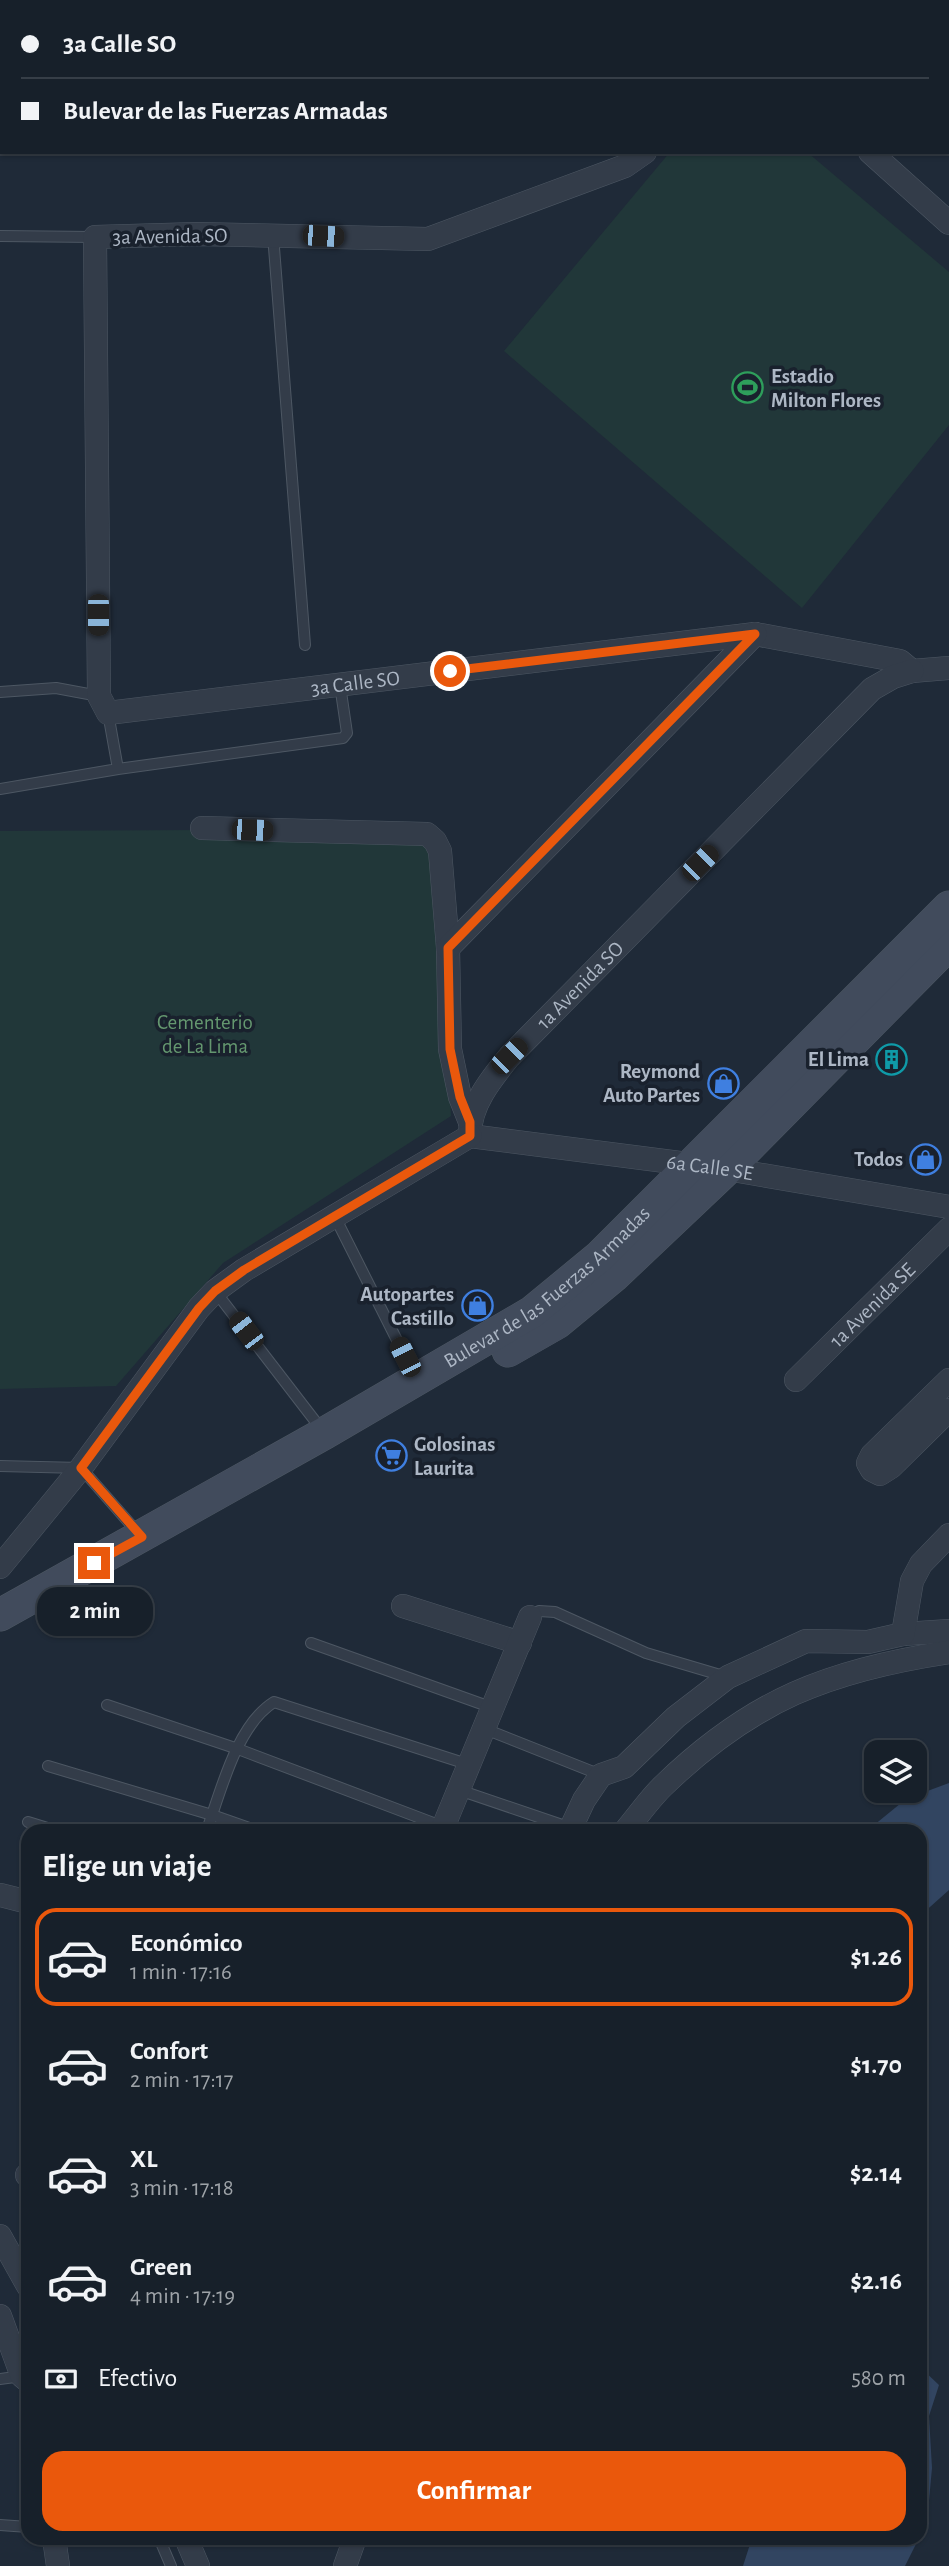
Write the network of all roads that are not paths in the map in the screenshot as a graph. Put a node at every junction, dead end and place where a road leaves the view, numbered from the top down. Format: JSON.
{"nodes":[{"id":1,"x":642,"y":154,"type":"edge"},
{"id":2,"x":872,"y":154,"type":"edge"},
{"id":3,"x":949,"y":223,"type":"edge"},
{"id":4,"x":273,"y":235,"type":"junction"},
{"id":5,"x":0,"y":236,"type":"edge"},
{"id":6,"x":95,"y":237,"type":"junction"},
{"id":7,"x":755,"y":634,"type":"junction"},
{"id":8,"x":305,"y":645,"type":"dead end"},
{"id":9,"x":949,"y":668,"type":"edge"},
{"id":10,"x":912,"y":671,"type":"junction"},
{"id":11,"x":340,"y":685,"type":"junction"},
{"id":12,"x":0,"y":692,"type":"edge"},
{"id":13,"x":103,"y":704,"type":"junction"},
{"id":14,"x":118,"y":769,"type":"junction"},
{"id":15,"x":0,"y":789,"type":"edge"},
{"id":16,"x":202,"y":828,"type":"dead end"},
{"id":17,"x":949,"y":907,"type":"edge"},
{"id":18,"x":949,"y":944,"type":"edge"},
{"id":19,"x":448,"y":948,"type":"junction"},
{"id":20,"x":470,"y":1129,"type":"junction"},
{"id":21,"x":691,"y":1164,"type":"junction"},
{"id":22,"x":727,"y":1169,"type":"junction"},
{"id":23,"x":949,"y":1207,"type":"edge"},
{"id":24,"x":334,"y":1215,"type":"junction"},
{"id":25,"x":949,"y":1229,"type":"edge"},
{"id":26,"x":215,"y":1291,"type":"junction"},
{"id":27,"x":796,"y":1380,"type":"dead end"},
{"id":28,"x":949,"y":1380,"type":"edge"},
{"id":29,"x":417,"y":1381,"type":"junction"},
{"id":30,"x":949,"y":1410,"type":"edge"},
{"id":31,"x":325,"y":1433,"type":"junction"},
{"id":32,"x":0,"y":1466,"type":"edge"},
{"id":33,"x":81,"y":1468,"type":"junction"},
{"id":34,"x":949,"y":1535,"type":"edge"},
{"id":35,"x":142,"y":1537,"type":"junction"},
{"id":36,"x":0,"y":1567,"type":"edge"},
{"id":37,"x":403,"y":1606,"type":"dead end"},
{"id":38,"x":0,"y":1615,"type":"edge"},
{"id":39,"x":530,"y":1616,"type":"joint"},
{"id":40,"x":949,"y":1631,"type":"edge"},
{"id":41,"x":903,"y":1634,"type":"junction"},
{"id":42,"x":0,"y":1636,"type":"edge"},
{"id":43,"x":311,"y":1643,"type":"dead end"},
{"id":44,"x":520,"y":1643,"type":"junction"},
{"id":45,"x":949,"y":1652,"type":"edge"},
{"id":46,"x":728,"y":1677,"type":"junction"},
{"id":47,"x":107,"y":1705,"type":"dead end"},
{"id":48,"x":489,"y":1718,"type":"junction"},
{"id":49,"x":238,"y":1749,"type":"junction"},
{"id":50,"x":470,"y":1765,"type":"junction"},
{"id":51,"x":48,"y":1766,"type":"dead end"},
{"id":52,"x":601,"y":1775,"type":"junction"},
{"id":53,"x":459,"y":1790,"type":"junction"},
{"id":54,"x":212,"y":1815,"type":"junction"},
{"id":55,"x":28,"y":1822,"type":"dead end"},
{"id":56,"x":34,"y":1824,"type":"edge"},
{"id":57,"x":209,"y":1824,"type":"edge"},
{"id":58,"x":238,"y":1824,"type":"edge"},
{"id":59,"x":430,"y":1824,"type":"edge"},
{"id":60,"x":445,"y":1824,"type":"edge"},
{"id":61,"x":556,"y":1824,"type":"edge"},
{"id":62,"x":573,"y":1824,"type":"edge"},
{"id":63,"x":631,"y":1824,"type":"edge"},
{"id":64,"x":0,"y":1895,"type":"edge"},
{"id":65,"x":21,"y":1900,"type":"edge"},
{"id":66,"x":0,"y":2236,"type":"edge"},
{"id":67,"x":21,"y":2274,"type":"edge"},
{"id":68,"x":0,"y":2316,"type":"edge"},
{"id":69,"x":17,"y":2379,"type":"edge"},
{"id":70,"x":0,"y":2525,"type":"edge"},
{"id":71,"x":21,"y":2526,"type":"edge"},
{"id":72,"x":55,"y":2545,"type":"edge"},
{"id":73,"x":162,"y":2545,"type":"edge"},
{"id":74,"x":189,"y":2545,"type":"edge"},
{"id":75,"x":352,"y":2545,"type":"edge"},
{"id":76,"x":58,"y":2566,"type":"edge"},
{"id":77,"x":171,"y":2566,"type":"edge"},
{"id":78,"x":198,"y":2566,"type":"edge"},
{"id":79,"x":345,"y":2566,"type":"edge"}],
"edges":[{"from":1,"to":4,"type":"street","name":"3a Avenida SO"},
{"from":2,"to":3,"type":"street"},
{"from":4,"to":6,"type":"street","name":"3a Avenida SO"},
{"from":4,"to":8,"type":"lane"},
{"from":5,"to":6,"type":"lane"},
{"from":6,"to":13,"type":"street","name":"3a Avenida SO"},
{"from":7,"to":10,"type":"street","name":"3a Calle SO"},
{"from":7,"to":11,"type":"street","name":"3a Calle SO"},
{"from":7,"to":19,"type":"street"},
{"from":9,"to":10,"type":"street","name":"3a Calle SO"},
{"from":10,"to":20,"type":"street","name":"1a Avenida SO"},
{"from":11,"to":13,"type":"street","name":"3a Calle SO"},
{"from":11,"to":14,"type":"lane"},
{"from":12,"to":13,"type":"lane"},
{"from":13,"to":14,"type":"lane"},
{"from":14,"to":15,"type":"lane"},
{"from":16,"to":19,"type":"street"},
{"from":17,"to":21,"type":"street","name":"Bulevar de las Fuerzas Armadas"},
{"from":18,"to":22,"type":"street","name":"Bulevar de las Fuerzas Armadas"},
{"from":19,"to":20,"type":"street"},
{"from":20,"to":21,"type":"street","name":"6a Calle SE"},
{"from":20,"to":24,"type":"street"},
{"from":21,"to":22,"type":"street","name":"6a Calle SE"},
{"from":21,"to":29,"type":"street","name":"Bulevar de las Fuerzas Armadas"},
{"from":22,"to":23,"type":"street","name":"6a Calle SE"},
{"from":22,"to":42,"type":"street","name":"Bulevar de las Fuerzas Armadas"},
{"from":24,"to":26,"type":"street"},
{"from":24,"to":29,"type":"lane"},
{"from":25,"to":27,"type":"street","name":"1a Avenida SE"},
{"from":26,"to":31,"type":"lane"},
{"from":26,"to":33,"type":"street"},
{"from":28,"to":30,"type":"street"},
{"from":29,"to":31,"type":"street","name":"Bulevar de las Fuerzas Armadas"},
{"from":31,"to":35,"type":"street","name":"Bulevar de las Fuerzas Armadas"},
{"from":32,"to":33,"type":"lane"},
{"from":33,"to":35,"type":"lane"},
{"from":33,"to":36,"type":"street"},
{"from":34,"to":41,"type":"street"},
{"from":35,"to":38,"type":"street","name":"Bulevar de las Fuerzas Armadas"},
{"from":37,"to":44,"type":"street"},
{"from":39,"to":44,"type":"street"},
{"from":39,"to":46,"type":"lane"},
{"from":40,"to":41,"type":"street"},
{"from":41,"to":46,"type":"street"},
{"from":43,"to":48,"type":"lane"},
{"from":44,"to":48,"type":"street"},
{"from":45,"to":63,"type":"street"},
{"from":46,"to":52,"type":"street"},
{"from":47,"to":49,"type":"lane"},
{"from":48,"to":50,"type":"street"},
{"from":48,"to":52,"type":"lane"},
{"from":49,"to":50,"type":"lane"},
{"from":49,"to":54,"type":"lane"},
{"from":49,"to":59,"type":"lane"},
{"from":50,"to":53,"type":"street"},
{"from":51,"to":54,"type":"lane"},
{"from":52,"to":62,"type":"street"},
{"from":53,"to":60,"type":"street"},
{"from":53,"to":61,"type":"lane"},
{"from":54,"to":57,"type":"lane"},
{"from":54,"to":58,"type":"lane"},
{"from":55,"to":56,"type":"lane"},
{"from":64,"to":65,"type":"street"},
{"from":66,"to":67,"type":"street"},
{"from":68,"to":69,"type":"street"},
{"from":70,"to":71,"type":"lane"},
{"from":72,"to":76,"type":"street"},
{"from":73,"to":77,"type":"lane"},
{"from":74,"to":78,"type":"street"},
{"from":75,"to":79,"type":"street"}]}
